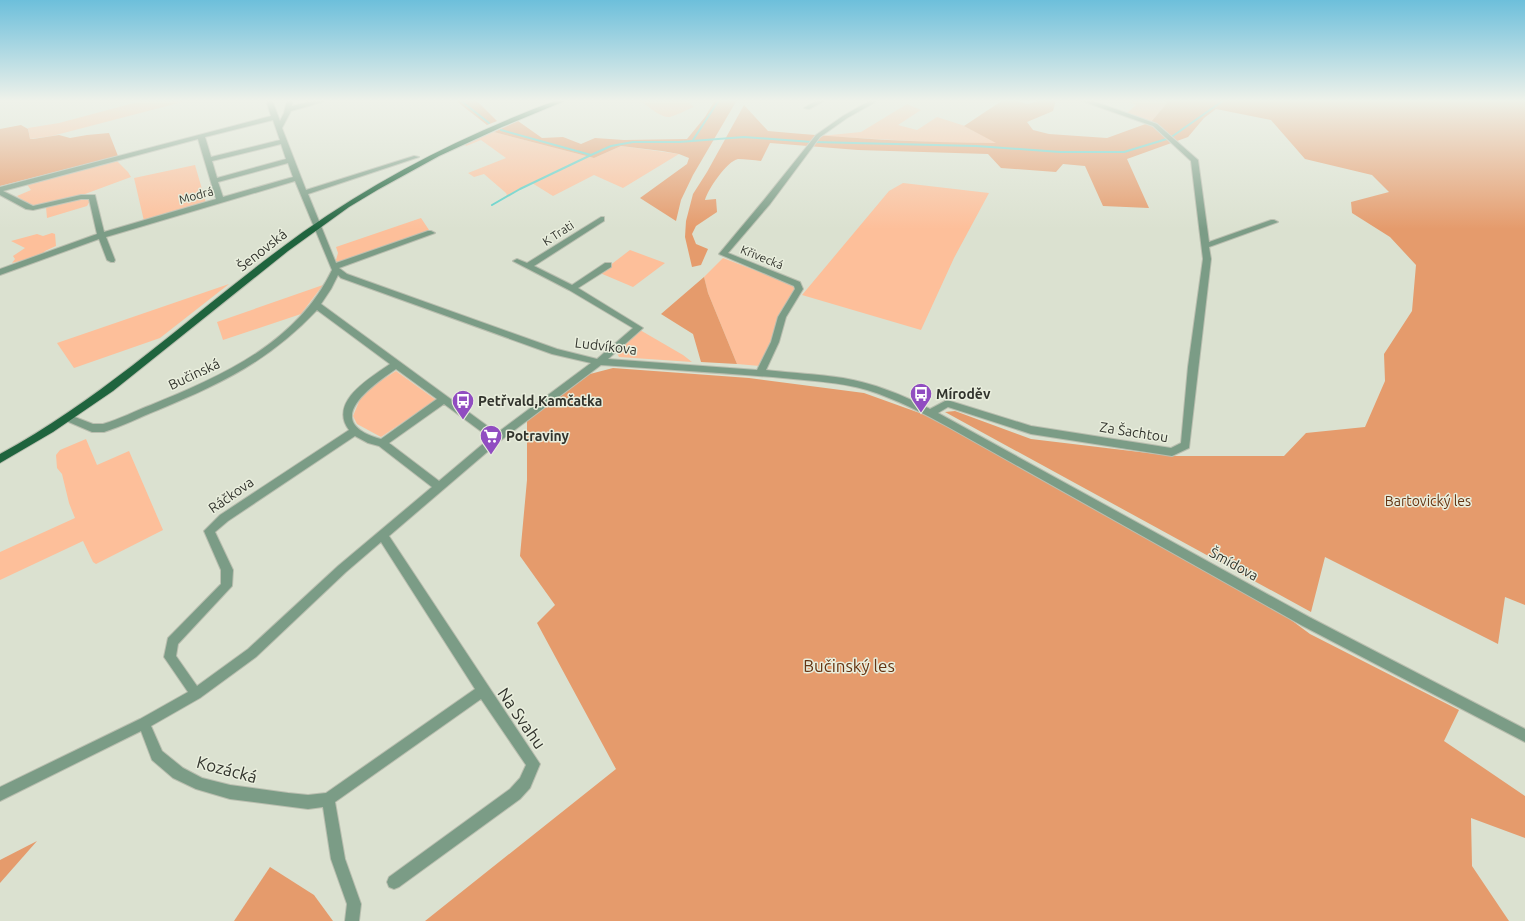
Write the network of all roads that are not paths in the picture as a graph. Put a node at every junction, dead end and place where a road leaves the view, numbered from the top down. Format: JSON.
{"nodes":[{"id":1,"x":175,"y":143,"type":"edge"},
{"id":2,"x":203,"y":143,"type":"edge"},
{"id":3,"x":275,"y":143,"type":"edge"},
{"id":4,"x":284,"y":143,"type":"edge"},
{"id":5,"x":460,"y":143,"type":"edge"},
{"id":6,"x":813,"y":143,"type":"edge"},
{"id":7,"x":1176,"y":143,"type":"edge"},
{"id":8,"x":416,"y":156,"type":"dead end"},
{"id":9,"x":209,"y":160,"type":"junction"},
{"id":10,"x":290,"y":160,"type":"junction"},
{"id":11,"x":298,"y":178,"type":"junction"},
{"id":12,"x":214,"y":181,"type":"junction"},
{"id":13,"x":0,"y":190,"type":"edge"},
{"id":14,"x":304,"y":193,"type":"junction"},
{"id":15,"x":220,"y":201,"type":"junction"},
{"id":16,"x":601,"y":219,"type":"dead end"},
{"id":17,"x":1274,"y":222,"type":"dead end"},
{"id":18,"x":317,"y":225,"type":"junction"},
{"id":19,"x":431,"y":233,"type":"dead end"},
{"id":20,"x":101,"y":236,"type":"junction"},
{"id":21,"x":1206,"y":246,"type":"junction"},
{"id":22,"x":111,"y":260,"type":"dead end"},
{"id":23,"x":517,"y":261,"type":"dead end"},
{"id":24,"x":608,"y":265,"type":"dead end"},
{"id":25,"x":528,"y":266,"type":"junction"},
{"id":26,"x":335,"y":269,"type":"junction"},
{"id":27,"x":0,"y":272,"type":"edge"},
{"id":28,"x":572,"y":288,"type":"junction"},
{"id":29,"x":316,"y":306,"type":"junction"},
{"id":30,"x":599,"y":362,"type":"junction"},
{"id":31,"x":397,"y":364,"type":"junction"},
{"id":32,"x":760,"y":373,"type":"junction"},
{"id":33,"x":444,"y":399,"type":"junction"},
{"id":34,"x":931,"y":413,"type":"junction"},
{"id":35,"x":67,"y":418,"type":"junction"},
{"id":36,"x":355,"y":430,"type":"junction"},
{"id":37,"x":497,"y":438,"type":"junction"},
{"id":38,"x":382,"y":443,"type":"junction"},
{"id":39,"x":0,"y":459,"type":"edge"},
{"id":40,"x":439,"y":487,"type":"junction"},
{"id":41,"x":382,"y":535,"type":"junction"},
{"id":42,"x":483,"y":691,"type":"junction"},
{"id":43,"x":196,"y":694,"type":"junction"},
{"id":44,"x":144,"y":723,"type":"junction"},
{"id":45,"x":1525,"y":736,"type":"edge"},
{"id":46,"x":0,"y":794,"type":"edge"},
{"id":47,"x":328,"y":799,"type":"junction"},
{"id":48,"x":394,"y":882,"type":"dead end"},
{"id":49,"x":352,"y":921,"type":"edge"}],
"edges":[{"from":1,"to":13,"type":"street"},
{"from":2,"to":9,"type":"street"},
{"from":3,"to":9,"type":"street"},
{"from":4,"to":10,"type":"street"},
{"from":5,"to":18,"type":"main road","name":"Šenovská"},
{"from":6,"to":32,"type":"street","name":"Křivecká"},
{"from":7,"to":21,"type":"street","name":"Za Šachtou"},
{"from":8,"to":14,"type":"street"},
{"from":9,"to":12,"type":"street"},
{"from":10,"to":11,"type":"street"},
{"from":10,"to":12,"type":"street"},
{"from":11,"to":14,"type":"street"},
{"from":11,"to":15,"type":"street","name":"Modrá"},
{"from":12,"to":15,"type":"street"},
{"from":13,"to":20,"type":"street"},
{"from":14,"to":18,"type":"street"},
{"from":15,"to":20,"type":"street","name":"Modrá"},
{"from":16,"to":25,"type":"street","name":"K Trati"},
{"from":17,"to":21,"type":"street"},
{"from":18,"to":26,"type":"street"},
{"from":18,"to":35,"type":"main road","name":"Šenovská"},
{"from":19,"to":26,"type":"street"},
{"from":20,"to":22,"type":"street"},
{"from":20,"to":27,"type":"street","name":"Modrá"},
{"from":21,"to":34,"type":"street","name":"Za Šachtou"},
{"from":23,"to":25,"type":"street"},
{"from":24,"to":28,"type":"street"},
{"from":25,"to":28,"type":"street"},
{"from":26,"to":29,"type":"street","name":"Bučinská"},
{"from":26,"to":30,"type":"street","name":"Ludvíkova"},
{"from":28,"to":30,"type":"street"},
{"from":29,"to":31,"type":"street"},
{"from":29,"to":35,"type":"street","name":"Bučinská"},
{"from":30,"to":32,"type":"street","name":"Ludvíkova"},
{"from":30,"to":37,"type":"street"},
{"from":31,"to":33,"type":"street"},
{"from":31,"to":36,"type":"street"},
{"from":32,"to":34,"type":"street","name":"Ludvíkova"},
{"from":33,"to":37,"type":"street"},
{"from":33,"to":38,"type":"street"},
{"from":34,"to":45,"type":"street","name":"Šmídova"},
{"from":35,"to":39,"type":"main road","name":"Šenovská"},
{"from":36,"to":38,"type":"street"},
{"from":36,"to":43,"type":"street","name":"Ráčkova"},
{"from":37,"to":40,"type":"street"},
{"from":38,"to":40,"type":"street"},
{"from":40,"to":41,"type":"street"},
{"from":41,"to":42,"type":"street","name":"Na Svahu"},
{"from":41,"to":43,"type":"street"},
{"from":42,"to":47,"type":"street","name":"Kozácká"},
{"from":42,"to":48,"type":"street","name":"Na Svahu"},
{"from":43,"to":44,"type":"street"},
{"from":44,"to":46,"type":"street"},
{"from":44,"to":47,"type":"street","name":"Kozácká"},
{"from":47,"to":49,"type":"street"}]}
